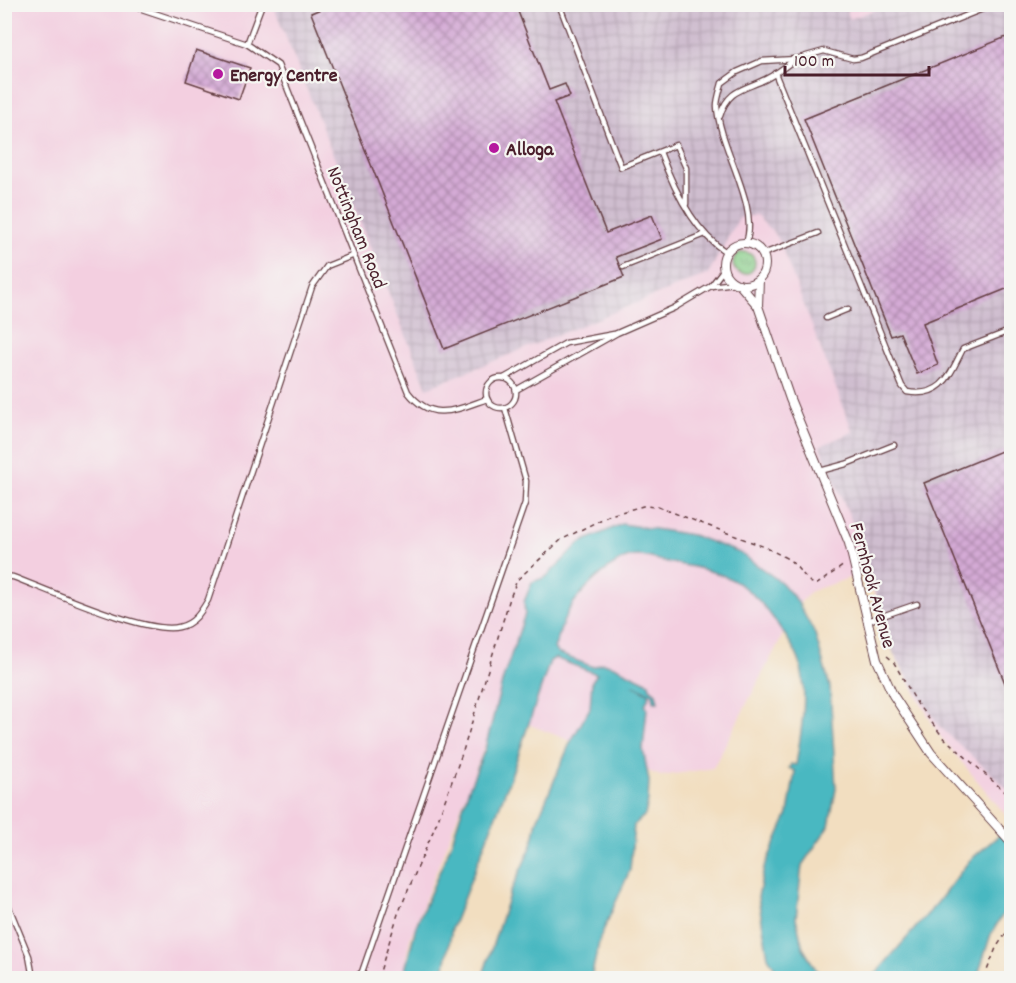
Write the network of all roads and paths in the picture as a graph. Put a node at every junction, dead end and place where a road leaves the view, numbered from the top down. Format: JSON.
{"nodes":[{"id":1,"x":127,"y":4,"type":"edge"},
{"id":2,"x":262,"y":4,"type":"edge"},
{"id":3,"x":559,"y":4,"type":"edge"},
{"id":4,"x":994,"y":4,"type":"edge"},
{"id":5,"x":247,"y":44,"type":"junction"},
{"id":6,"x":796,"y":59,"type":"junction"},
{"id":7,"x":775,"y":73,"type":"junction"},
{"id":8,"x":719,"y":119,"type":"junction"},
{"id":9,"x":660,"y":152,"type":"junction"},
{"id":10,"x":686,"y":204,"type":"junction"},
{"id":11,"x":818,"y":233,"type":"dead end"},
{"id":12,"x":703,"y":235,"type":"junction"},
{"id":13,"x":746,"y":243,"type":"junction"},
{"id":14,"x":726,"y":252,"type":"junction"},
{"id":15,"x":763,"y":254,"type":"junction"},
{"id":16,"x":352,"y":256,"type":"junction"},
{"id":17,"x":623,"y":267,"type":"dead end"},
{"id":18,"x":724,"y":269,"type":"junction"},
{"id":19,"x":759,"y":279,"type":"junction"},
{"id":20,"x":737,"y":283,"type":"junction"},
{"id":21,"x":711,"y":286,"type":"junction"},
{"id":22,"x":758,"y":306,"type":"junction"},
{"id":23,"x":848,"y":309,"type":"dead end"},
{"id":24,"x":826,"y":318,"type":"dead end"},
{"id":25,"x":1011,"y":330,"type":"edge"},
{"id":26,"x":617,"y":333,"type":"junction"},
{"id":27,"x":504,"y":378,"type":"junction"},
{"id":28,"x":516,"y":390,"type":"junction"},
{"id":29,"x":487,"y":399,"type":"junction"},
{"id":30,"x":505,"y":408,"type":"junction"},
{"id":31,"x":894,"y":446,"type":"dead end"},
{"id":32,"x":820,"y":471,"type":"junction"},
{"id":33,"x":853,"y":557,"type":"junction"},
{"id":34,"x":4,"y":576,"type":"edge"},
{"id":35,"x":917,"y":604,"type":"dead end"},
{"id":36,"x":866,"y":622,"type":"junction"},
{"id":37,"x":877,"y":660,"type":"junction"},
{"id":38,"x":1011,"y":798,"type":"edge"},
{"id":39,"x":1011,"y":843,"type":"edge"},
{"id":40,"x":4,"y":895,"type":"edge"},
{"id":41,"x":7,"y":905,"type":"edge"},
{"id":42,"x":1011,"y":924,"type":"edge"},
{"id":43,"x":33,"y":978,"type":"edge"},
{"id":44,"x":354,"y":978,"type":"edge"},
{"id":45,"x":378,"y":978,"type":"edge"},
{"id":46,"x":984,"y":978,"type":"edge"}],
"edges":[{"from":1,"to":5,"type":"lane","name":"Nottingham Road"},
{"from":2,"to":5,"type":"lane"},
{"from":3,"to":9,"type":"lane"},
{"from":4,"to":6,"type":"lane"},
{"from":5,"to":16,"type":"lane","name":"Nottingham Road"},
{"from":6,"to":7,"type":"lane"},
{"from":6,"to":8,"type":"lane"},
{"from":7,"to":8,"type":"lane"},
{"from":7,"to":25,"type":"lane"},
{"from":8,"to":13,"type":"lane"},
{"from":9,"to":10,"type":"lane"},
{"from":9,"to":10,"type":"lane"},
{"from":10,"to":12,"type":"lane"},
{"from":11,"to":15,"type":"lane"},
{"from":12,"to":14,"type":"lane"},
{"from":12,"to":17,"type":"lane"},
{"from":13,"to":14,"type":"street"},
{"from":13,"to":15,"type":"street"},
{"from":14,"to":18,"type":"street"},
{"from":15,"to":19,"type":"street"},
{"from":16,"to":29,"type":"lane","name":"Nottingham Road"},
{"from":16,"to":34,"type":"lane"},
{"from":18,"to":20,"type":"street"},
{"from":18,"to":21,"type":"lane"},
{"from":19,"to":20,"type":"street"},
{"from":19,"to":22,"type":"street","name":"Fernhook Avenue"},
{"from":20,"to":21,"type":"lane"},
{"from":20,"to":22,"type":"street","name":"Fernhook Avenue"},
{"from":21,"to":26,"type":"lane"},
{"from":22,"to":32,"type":"street","name":"Fernhook Avenue"},
{"from":23,"to":24,"type":"lane"},
{"from":26,"to":27,"type":"lane"},
{"from":26,"to":28,"type":"lane"},
{"from":27,"to":28,"type":"lane"},
{"from":27,"to":29,"type":"lane"},
{"from":28,"to":30,"type":"lane"},
{"from":29,"to":30,"type":"lane"},
{"from":30,"to":44,"type":"lane"},
{"from":31,"to":32,"type":"lane"},
{"from":32,"to":33,"type":"street","name":"Fernhook Avenue"},
{"from":33,"to":36,"type":"street","name":"Fernhook Avenue"},
{"from":33,"to":45,"type":"path"},
{"from":35,"to":36,"type":"lane"},
{"from":36,"to":37,"type":"street","name":"Fernhook Avenue"},
{"from":37,"to":38,"type":"path"},
{"from":37,"to":39,"type":"street","name":"Fernhook Avenue"},
{"from":40,"to":41,"type":"lane"},
{"from":41,"to":43,"type":"lane"},
{"from":42,"to":46,"type":"path"}]}
